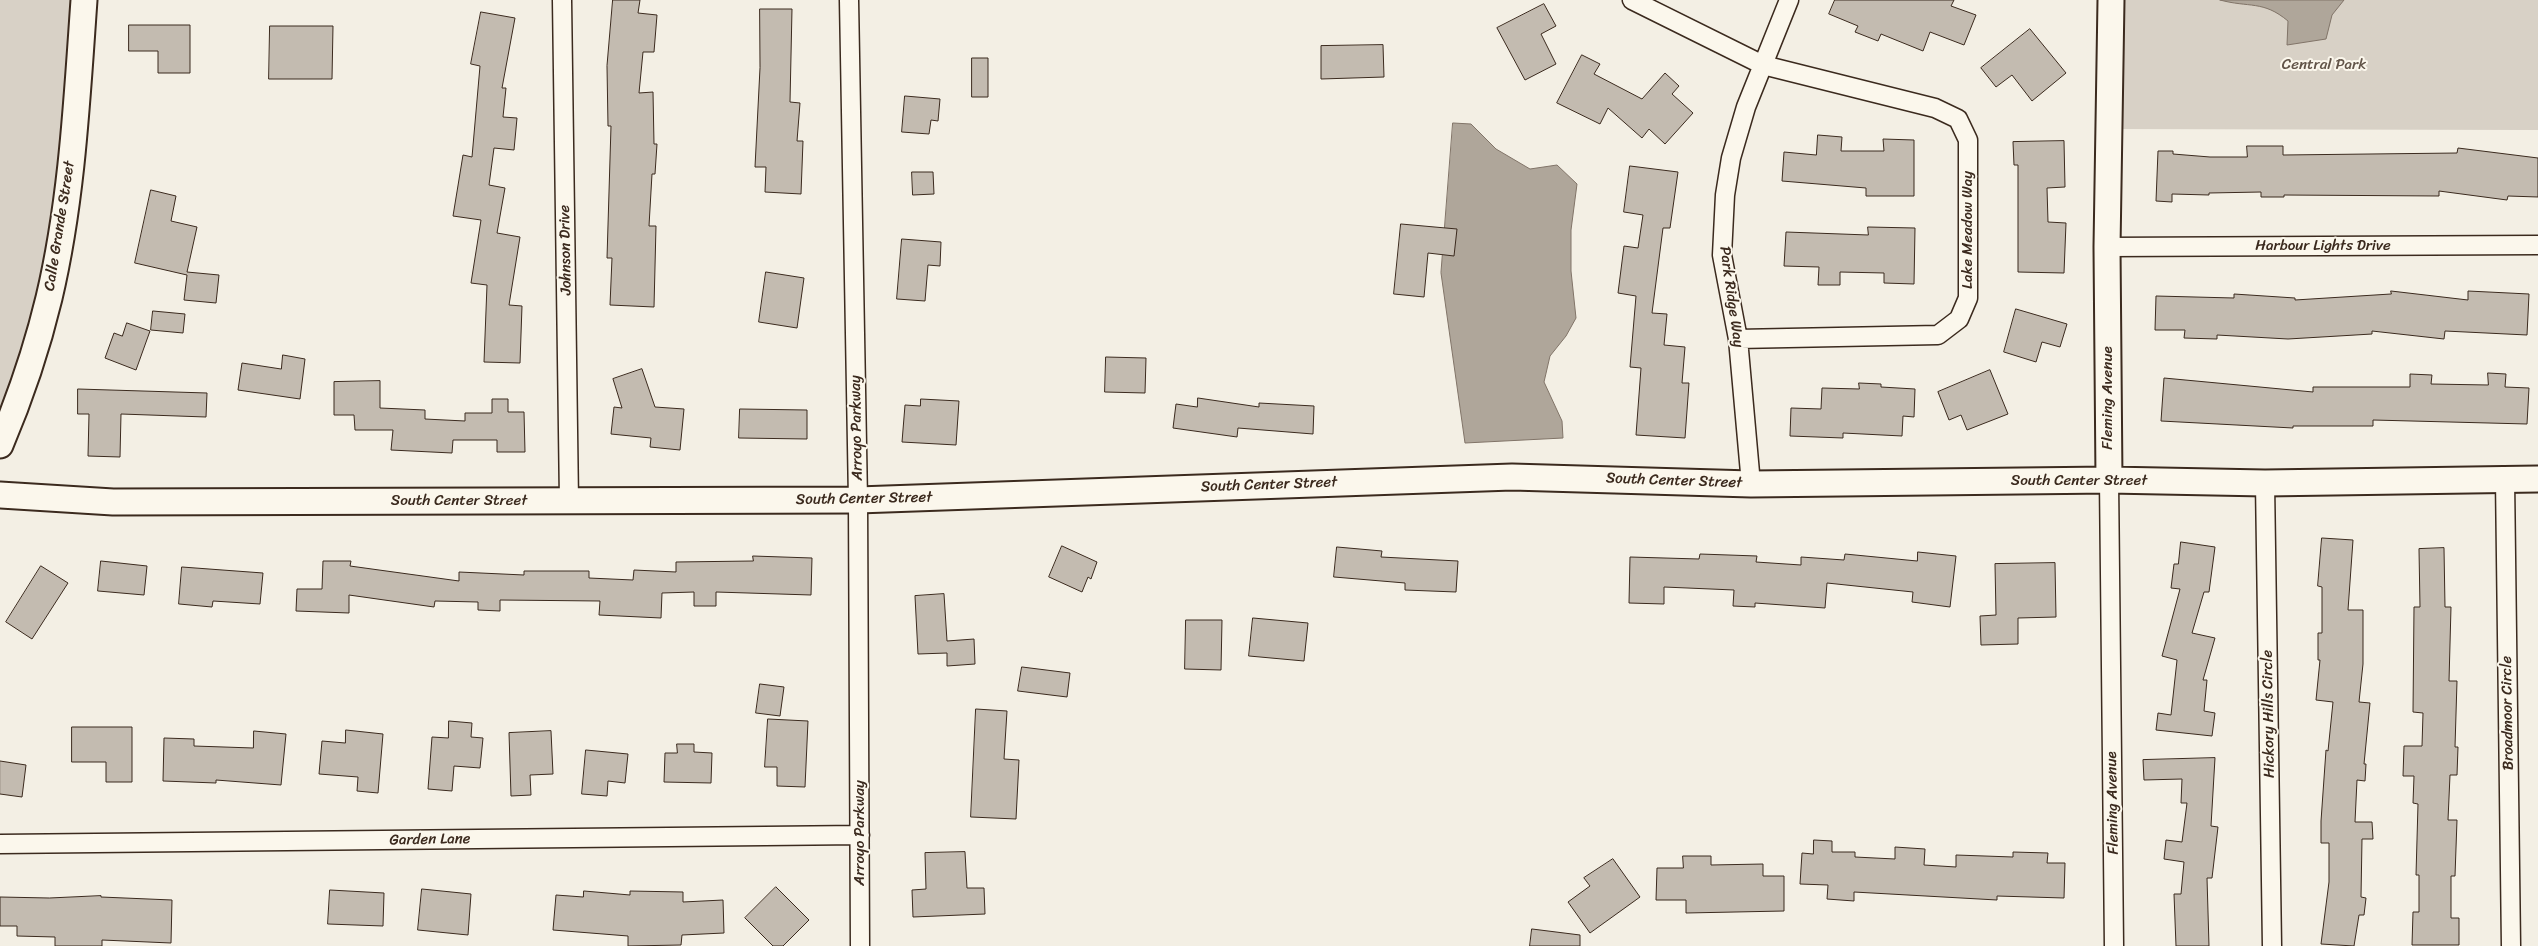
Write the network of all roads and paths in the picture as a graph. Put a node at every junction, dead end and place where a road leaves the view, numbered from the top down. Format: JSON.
{"nodes":[{"id":1,"x":84,"y":0,"type":"edge"},
{"id":2,"x":562,"y":0,"type":"edge"},
{"id":3,"x":849,"y":0,"type":"edge"},
{"id":4,"x":1632,"y":0,"type":"edge"},
{"id":5,"x":1789,"y":0,"type":"edge"},
{"id":6,"x":2112,"y":0,"type":"edge"},
{"id":7,"x":1763,"y":65,"type":"junction"},
{"id":8,"x":2538,"y":245,"type":"edge"},
{"id":9,"x":2107,"y":247,"type":"junction"},
{"id":10,"x":1738,"y":339,"type":"junction"},
{"id":11,"x":0,"y":445,"type":"edge"},
{"id":12,"x":2505,"y":479,"type":"junction"},
{"id":13,"x":2538,"y":479,"type":"edge"},
{"id":14,"x":2109,"y":480,"type":"junction"},
{"id":15,"x":2265,"y":483,"type":"junction"},
{"id":16,"x":1751,"y":484,"type":"junction"},
{"id":17,"x":0,"y":495,"type":"edge"},
{"id":18,"x":858,"y":500,"type":"junction"},
{"id":19,"x":569,"y":501,"type":"junction"},
{"id":20,"x":860,"y":835,"type":"junction"},
{"id":21,"x":0,"y":844,"type":"edge"},
{"id":22,"x":860,"y":946,"type":"edge"},
{"id":23,"x":2114,"y":946,"type":"edge"},
{"id":24,"x":2272,"y":946,"type":"edge"},
{"id":25,"x":2511,"y":946,"type":"edge"}],
"edges":[{"from":1,"to":11,"type":"street","name":"Calle Grande Street"},
{"from":2,"to":19,"type":"street","name":"Johnson Drive"},
{"from":3,"to":18,"type":"street","name":"Arroyo Parkway"},
{"from":4,"to":7,"type":"street","name":"Lake Meadow Way"},
{"from":5,"to":7,"type":"street","name":"Park Ridge Way"},
{"from":6,"to":9,"type":"street","name":"Fleming Avenue"},
{"from":7,"to":10,"type":"street","name":"Park Ridge Way"},
{"from":7,"to":10,"type":"street","name":"Lake Meadow Way"},
{"from":8,"to":9,"type":"street","name":"Harbour Lights Drive"},
{"from":9,"to":14,"type":"street","name":"Fleming Avenue"},
{"from":10,"to":16,"type":"street","name":"Park Ridge Way"},
{"from":12,"to":13,"type":"street","name":"South Center Street"},
{"from":12,"to":15,"type":"street","name":"South Center Street"},
{"from":12,"to":25,"type":"street","name":"Broadmoor Circle"},
{"from":14,"to":15,"type":"street","name":"South Center Street"},
{"from":14,"to":16,"type":"street","name":"South Center Street"},
{"from":14,"to":23,"type":"street","name":"Fleming Avenue"},
{"from":15,"to":24,"type":"street","name":"Hickory Hills Circle"},
{"from":16,"to":18,"type":"street","name":"South Center Street"},
{"from":17,"to":19,"type":"street","name":"South Center Street"},
{"from":18,"to":19,"type":"street","name":"South Center Street"},
{"from":18,"to":20,"type":"street","name":"Arroyo Parkway"},
{"from":20,"to":21,"type":"street","name":"Garden Lane"},
{"from":20,"to":22,"type":"street","name":"Arroyo Parkway"}]}
